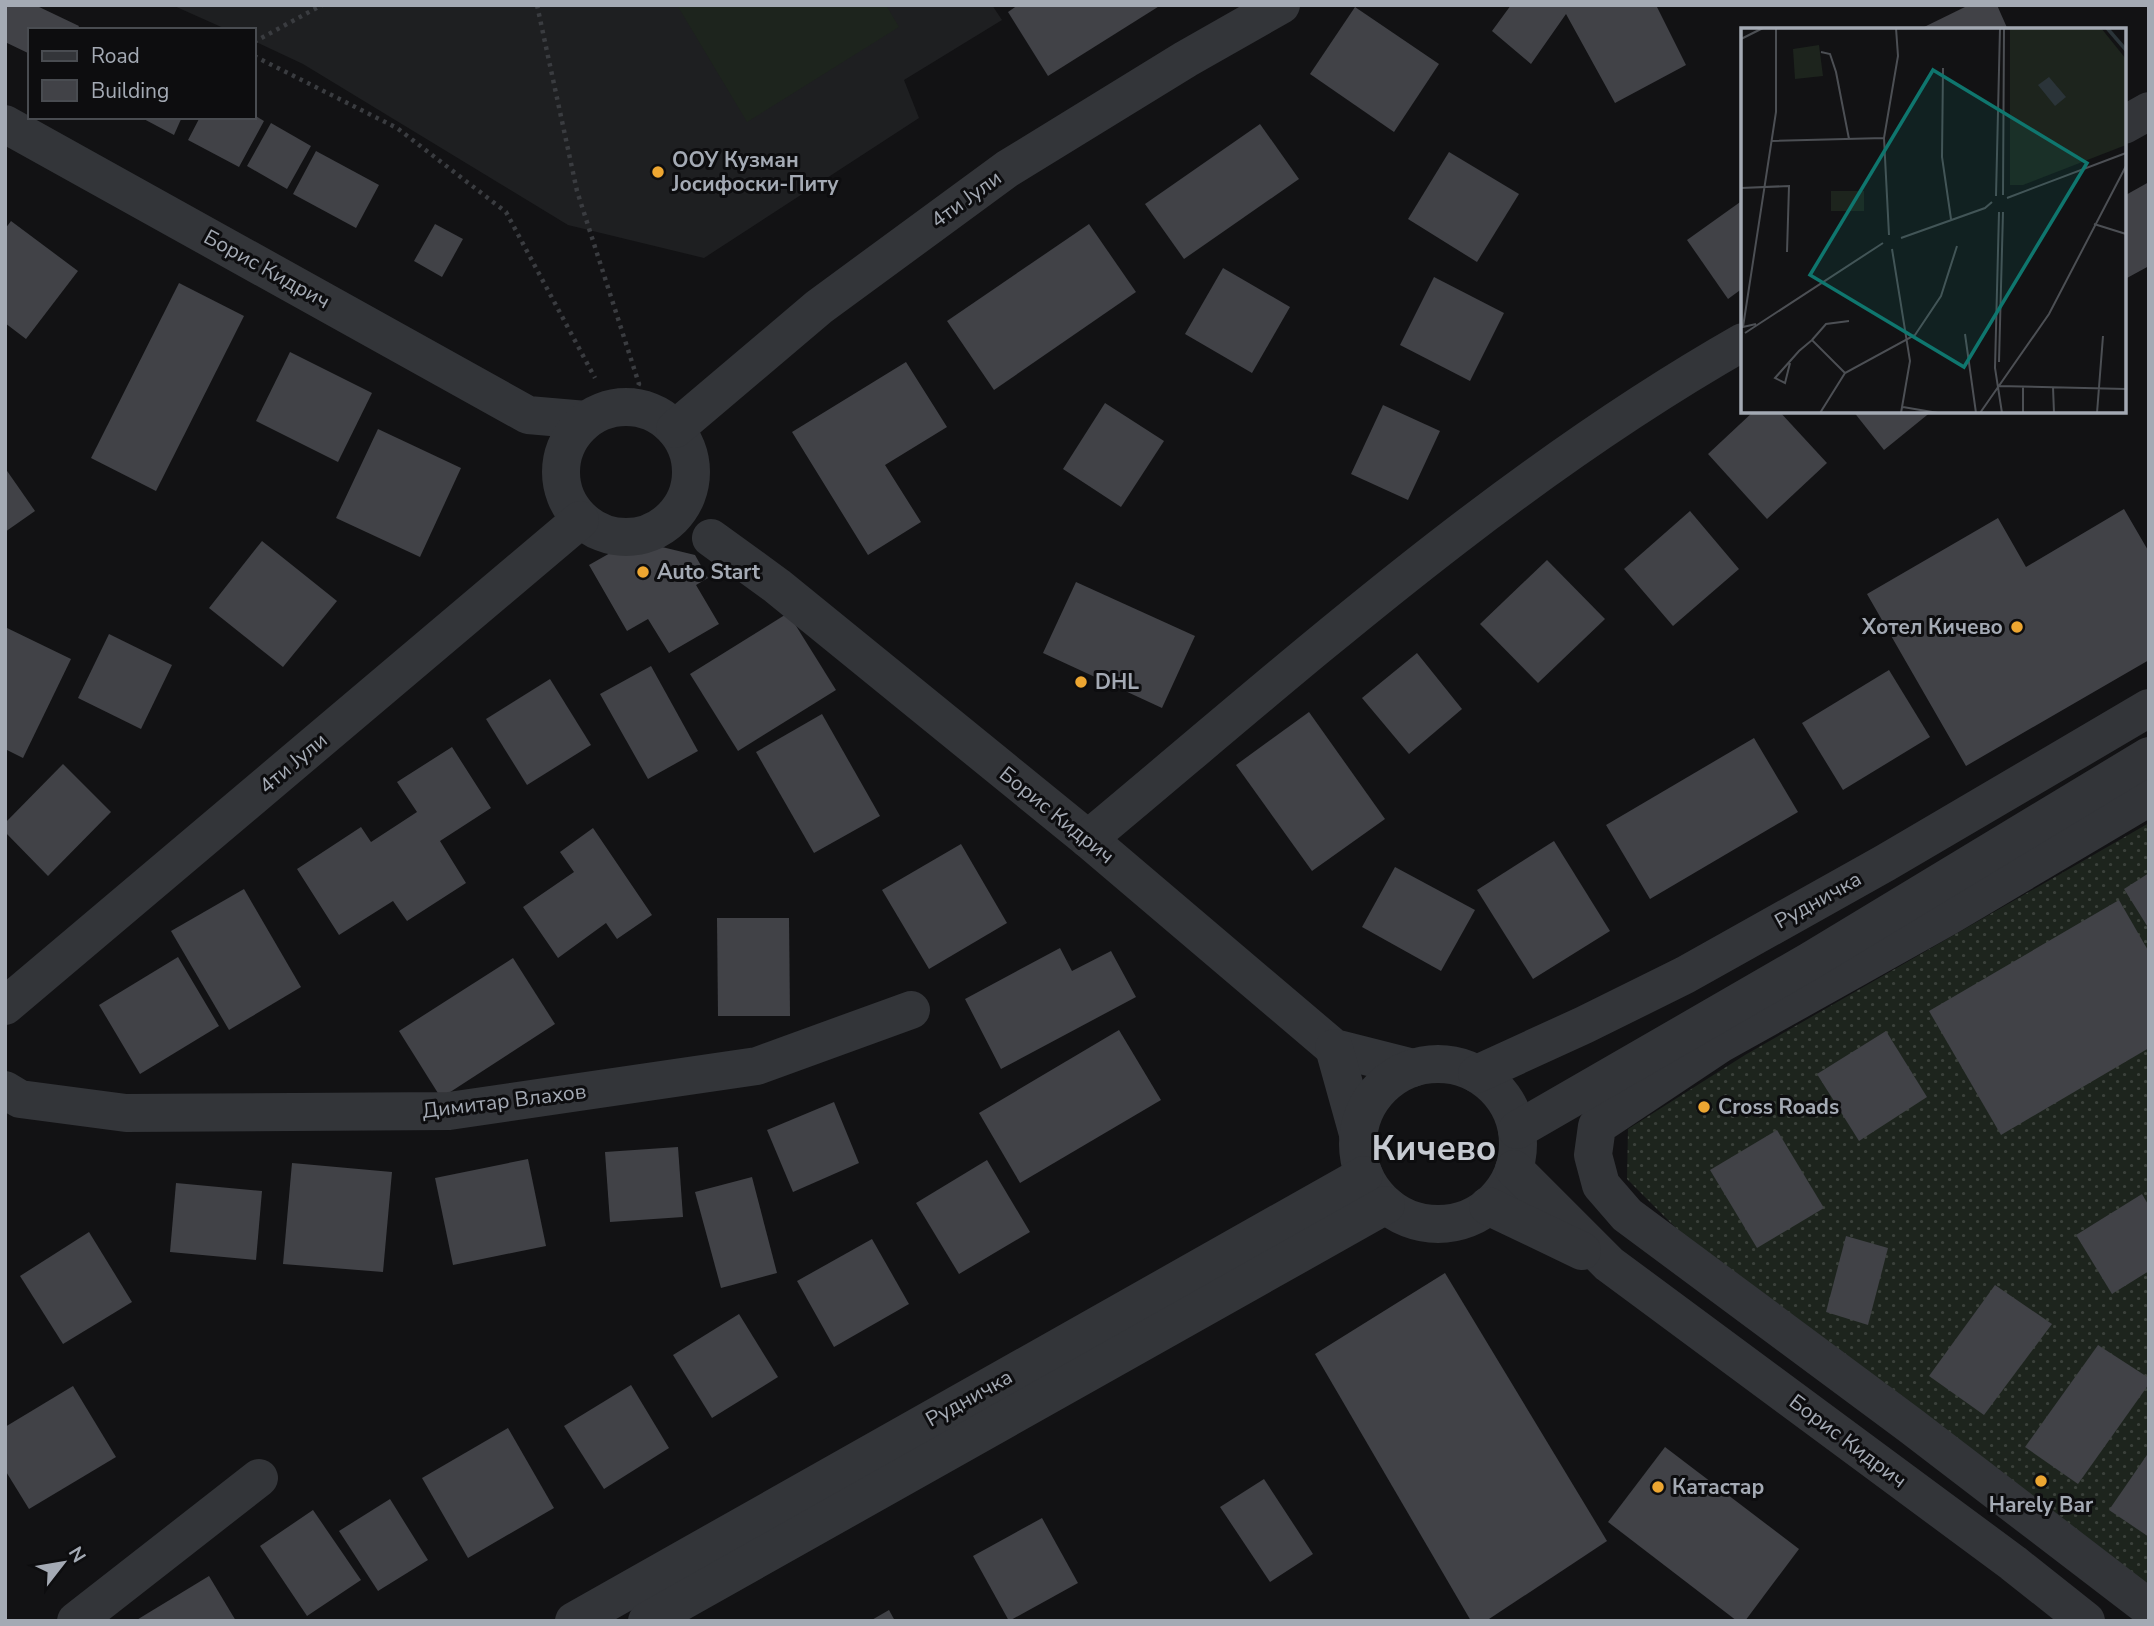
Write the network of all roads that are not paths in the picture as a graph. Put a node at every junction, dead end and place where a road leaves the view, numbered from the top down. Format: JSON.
{"nodes":[{"id":1,"x":1281,"y":5,"type":"edge"},
{"id":2,"x":2149,"y":111,"type":"edge"},
{"id":3,"x":5,"y":124,"type":"edge"},
{"id":4,"x":2126,"y":124,"type":"edge"},
{"id":5,"x":1741,"y":343,"type":"edge"},
{"id":6,"x":610,"y":409,"type":"junction"},
{"id":7,"x":528,"y":415,"type":"junction"},
{"id":8,"x":675,"y":429,"type":"junction"},
{"id":9,"x":560,"y":470,"type":"junction"},
{"id":10,"x":690,"y":487,"type":"junction"},
{"id":11,"x":580,"y":520,"type":"junction"},
{"id":12,"x":654,"y":532,"type":"junction"},
{"id":13,"x":711,"y":538,"type":"junction"},
{"id":14,"x":2149,"y":708,"type":"edge"},
{"id":15,"x":2149,"y":756,"type":"edge"},
{"id":16,"x":2149,"y":797,"type":"edge"},
{"id":17,"x":1088,"y":839,"type":"junction"},
{"id":18,"x":5,"y":1006,"type":"edge"},
{"id":19,"x":911,"y":1010,"type":"dead end"},
{"id":20,"x":1334,"y":1048,"type":"junction"},
{"id":21,"x":1413,"y":1068,"type":"junction"},
{"id":22,"x":1477,"y":1074,"type":"junction"},
{"id":23,"x":5,"y":1090,"type":"edge"},
{"id":24,"x":1517,"y":1130,"type":"junction"},
{"id":25,"x":1358,"y":1133,"type":"junction"},
{"id":26,"x":1514,"y":1169,"type":"junction"},
{"id":27,"x":1375,"y":1190,"type":"junction"},
{"id":28,"x":1488,"y":1206,"type":"junction"},
{"id":29,"x":1609,"y":1264,"type":"junction"},
{"id":30,"x":259,"y":1478,"type":"dead end"},
{"id":31,"x":2149,"y":1608,"type":"edge"},
{"id":32,"x":76,"y":1621,"type":"edge"},
{"id":33,"x":574,"y":1621,"type":"edge"},
{"id":34,"x":647,"y":1621,"type":"edge"},
{"id":35,"x":2086,"y":1621,"type":"edge"}],
"edges":[{"from":1,"to":8,"type":"street","name":"4ти Јули"},
{"from":2,"to":4,"type":"street"},
{"from":3,"to":7,"type":"street","name":"Борис Кидрич"},
{"from":5,"to":17,"type":"street"},
{"from":6,"to":7,"type":"street"},
{"from":6,"to":8,"type":"street"},
{"from":6,"to":9,"type":"street"},
{"from":7,"to":9,"type":"street"},
{"from":8,"to":10,"type":"street"},
{"from":9,"to":11,"type":"street"},
{"from":10,"to":12,"type":"street"},
{"from":10,"to":13,"type":"street"},
{"from":11,"to":12,"type":"street"},
{"from":11,"to":18,"type":"street","name":"4ти Јули"},
{"from":12,"to":13,"type":"street"},
{"from":13,"to":17,"type":"street","name":"Борис Кидрич"},
{"from":14,"to":22,"type":"street","name":"Рудничка"},
{"from":15,"to":24,"type":"street"},
{"from":16,"to":31,"type":"street"},
{"from":17,"to":20,"type":"street","name":"Борис Кидрич"},
{"from":19,"to":23,"type":"street","name":"Димитар Влахов"},
{"from":20,"to":21,"type":"street","name":"Борис Кидрич"},
{"from":20,"to":25,"type":"street"},
{"from":21,"to":22,"type":"street"},
{"from":21,"to":25,"type":"street"},
{"from":22,"to":24,"type":"street"},
{"from":24,"to":26,"type":"street"},
{"from":25,"to":27,"type":"street"},
{"from":26,"to":28,"type":"street"},
{"from":26,"to":29,"type":"street","name":"Борис Кидрич"},
{"from":27,"to":28,"type":"street"},
{"from":27,"to":33,"type":"street","name":"Рудничка"},
{"from":27,"to":34,"type":"street","name":"Рудничка"},
{"from":28,"to":29,"type":"street","name":"Борис Кидрич"},
{"from":29,"to":35,"type":"street","name":"Борис Кидрич"},
{"from":30,"to":32,"type":"street"}]}
